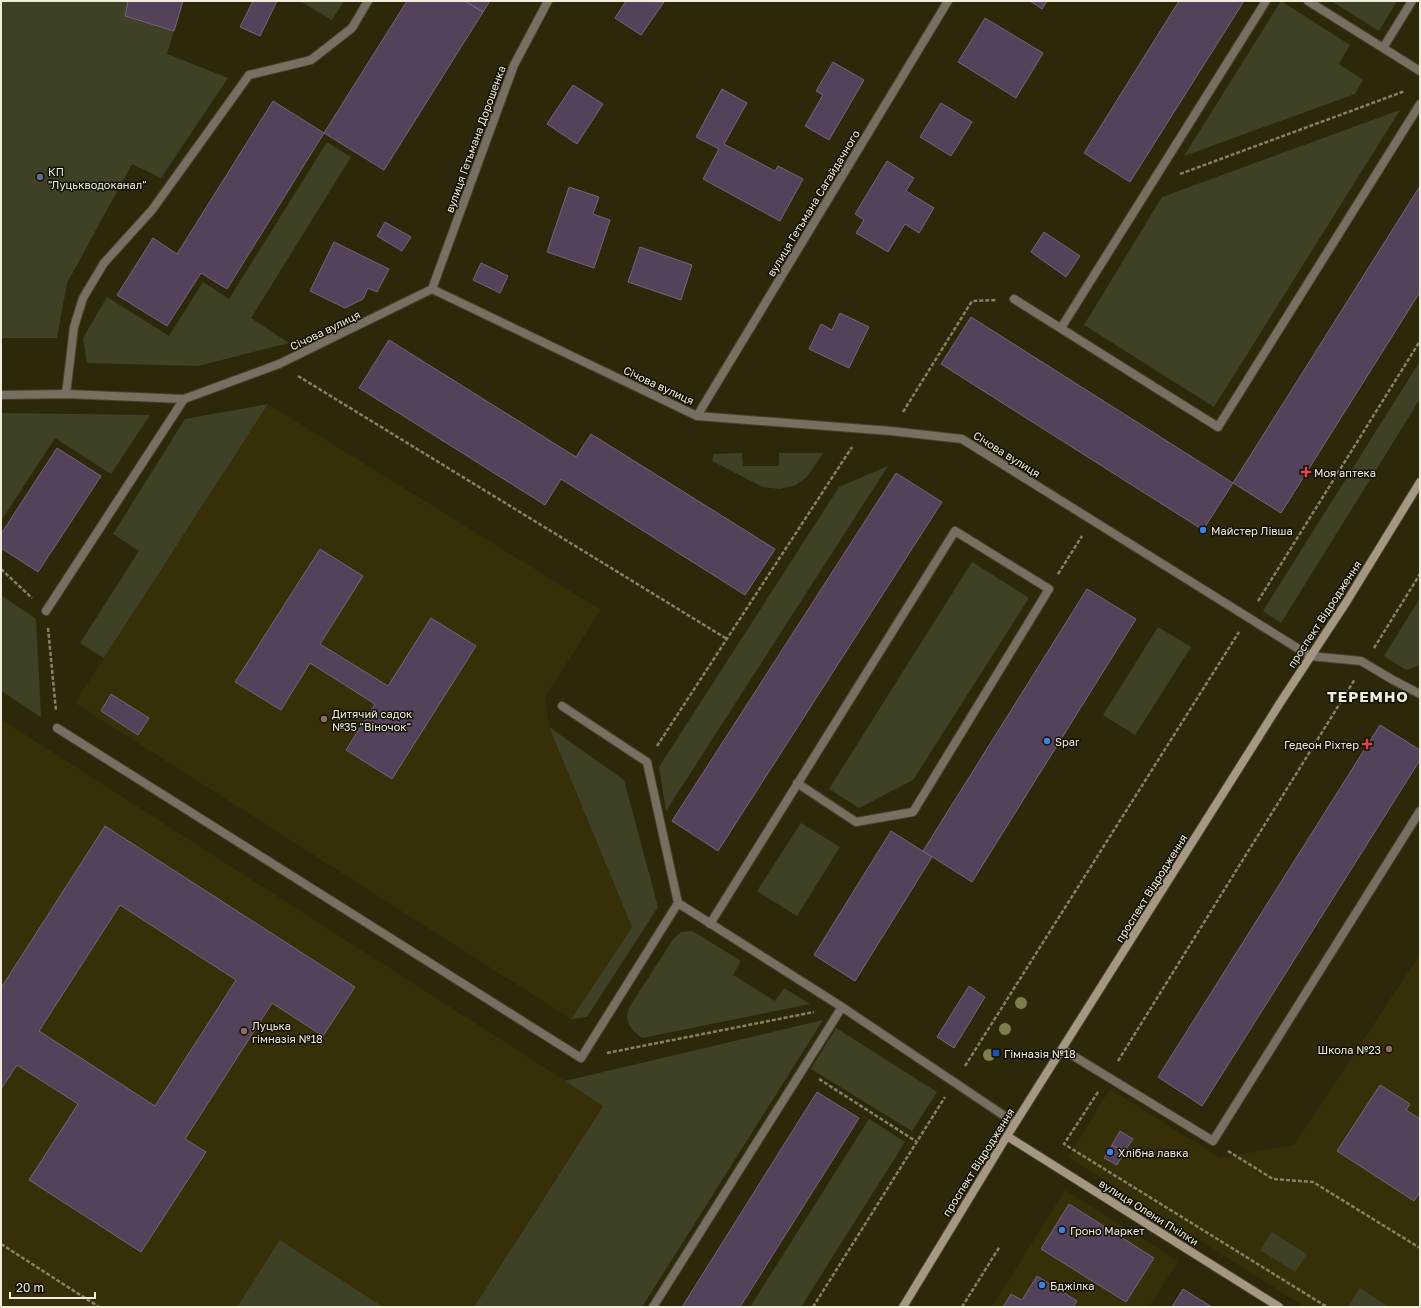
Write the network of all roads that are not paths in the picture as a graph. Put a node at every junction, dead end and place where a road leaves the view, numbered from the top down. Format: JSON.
{"nodes":[{"id":1,"x":368,"y":1,"type":"edge"},
{"id":2,"x":548,"y":1,"type":"edge"},
{"id":3,"x":948,"y":1,"type":"edge"},
{"id":4,"x":1266,"y":1,"type":"edge"},
{"id":5,"x":1308,"y":1,"type":"edge"},
{"id":6,"x":1412,"y":1,"type":"edge"},
{"id":7,"x":1383,"y":48,"type":"junction"},
{"id":8,"x":1420,"y":71,"type":"edge"},
{"id":9,"x":1420,"y":104,"type":"edge"},
{"id":10,"x":432,"y":289,"type":"junction"},
{"id":11,"x":1014,"y":299,"type":"road end"},
{"id":12,"x":1061,"y":328,"type":"junction"},
{"id":13,"x":66,"y":394,"type":"junction"},
{"id":14,"x":1,"y":395,"type":"edge"},
{"id":15,"x":184,"y":399,"type":"junction"},
{"id":16,"x":697,"y":416,"type":"junction"},
{"id":17,"x":1420,"y":482,"type":"edge"},
{"id":18,"x":46,"y":611,"type":"road end"},
{"id":19,"x":1310,"y":656,"type":"junction"},
{"id":20,"x":1420,"y":694,"type":"edge"},
{"id":21,"x":562,"y":706,"type":"dead end"},
{"id":22,"x":57,"y":728,"type":"road end"},
{"id":23,"x":797,"y":783,"type":"junction"},
{"id":24,"x":1420,"y":811,"type":"edge"},
{"id":25,"x":678,"y":903,"type":"junction"},
{"id":26,"x":710,"y":924,"type":"junction"},
{"id":27,"x":842,"y":1007,"type":"junction"},
{"id":28,"x":1062,"y":1049,"type":"junction"},
{"id":29,"x":1015,"y":1123,"type":"junction"},
{"id":30,"x":1007,"y":1136,"type":"junction"},
{"id":31,"x":653,"y":1307,"type":"edge"},
{"id":32,"x":903,"y":1307,"type":"edge"},
{"id":33,"x":1279,"y":1307,"type":"edge"}],
"edges":[{"from":1,"to":13,"type":"street"},
{"from":2,"to":10,"type":"street","name":"вулиця Гетьмана Дорошенка"},
{"from":3,"to":16,"type":"street","name":"вулиця Гетьмана Сагайдачного"},
{"from":4,"to":12,"type":"street"},
{"from":5,"to":7,"type":"street"},
{"from":6,"to":7,"type":"street"},
{"from":7,"to":8,"type":"street"},
{"from":9,"to":12,"type":"street"},
{"from":10,"to":15,"type":"street","name":"Січова вулиця"},
{"from":10,"to":16,"type":"street","name":"Січова вулиця"},
{"from":11,"to":12,"type":"street"},
{"from":13,"to":14,"type":"street","name":"Січова вулиця"},
{"from":13,"to":15,"type":"street","name":"Січова вулиця"},
{"from":15,"to":18,"type":"street"},
{"from":16,"to":19,"type":"street","name":"Січова вулиця"},
{"from":17,"to":19,"type":"main road","name":"проспект Відродження"},
{"from":19,"to":20,"type":"street"},
{"from":19,"to":28,"type":"main road","name":"проспект Відродження"},
{"from":21,"to":25,"type":"street"},
{"from":22,"to":25,"type":"street"},
{"from":23,"to":23,"type":"street"},
{"from":23,"to":26,"type":"street"},
{"from":24,"to":28,"type":"street"},
{"from":25,"to":26,"type":"street"},
{"from":26,"to":27,"type":"street"},
{"from":27,"to":29,"type":"street"},
{"from":27,"to":31,"type":"street"},
{"from":28,"to":29,"type":"main road","name":"проспект Відродження"},
{"from":29,"to":30,"type":"main road","name":"проспект Відродження"},
{"from":30,"to":32,"type":"main road","name":"проспект Відродження"},
{"from":30,"to":33,"type":"main road","name":"вулиця Олени Пчілки"}]}
